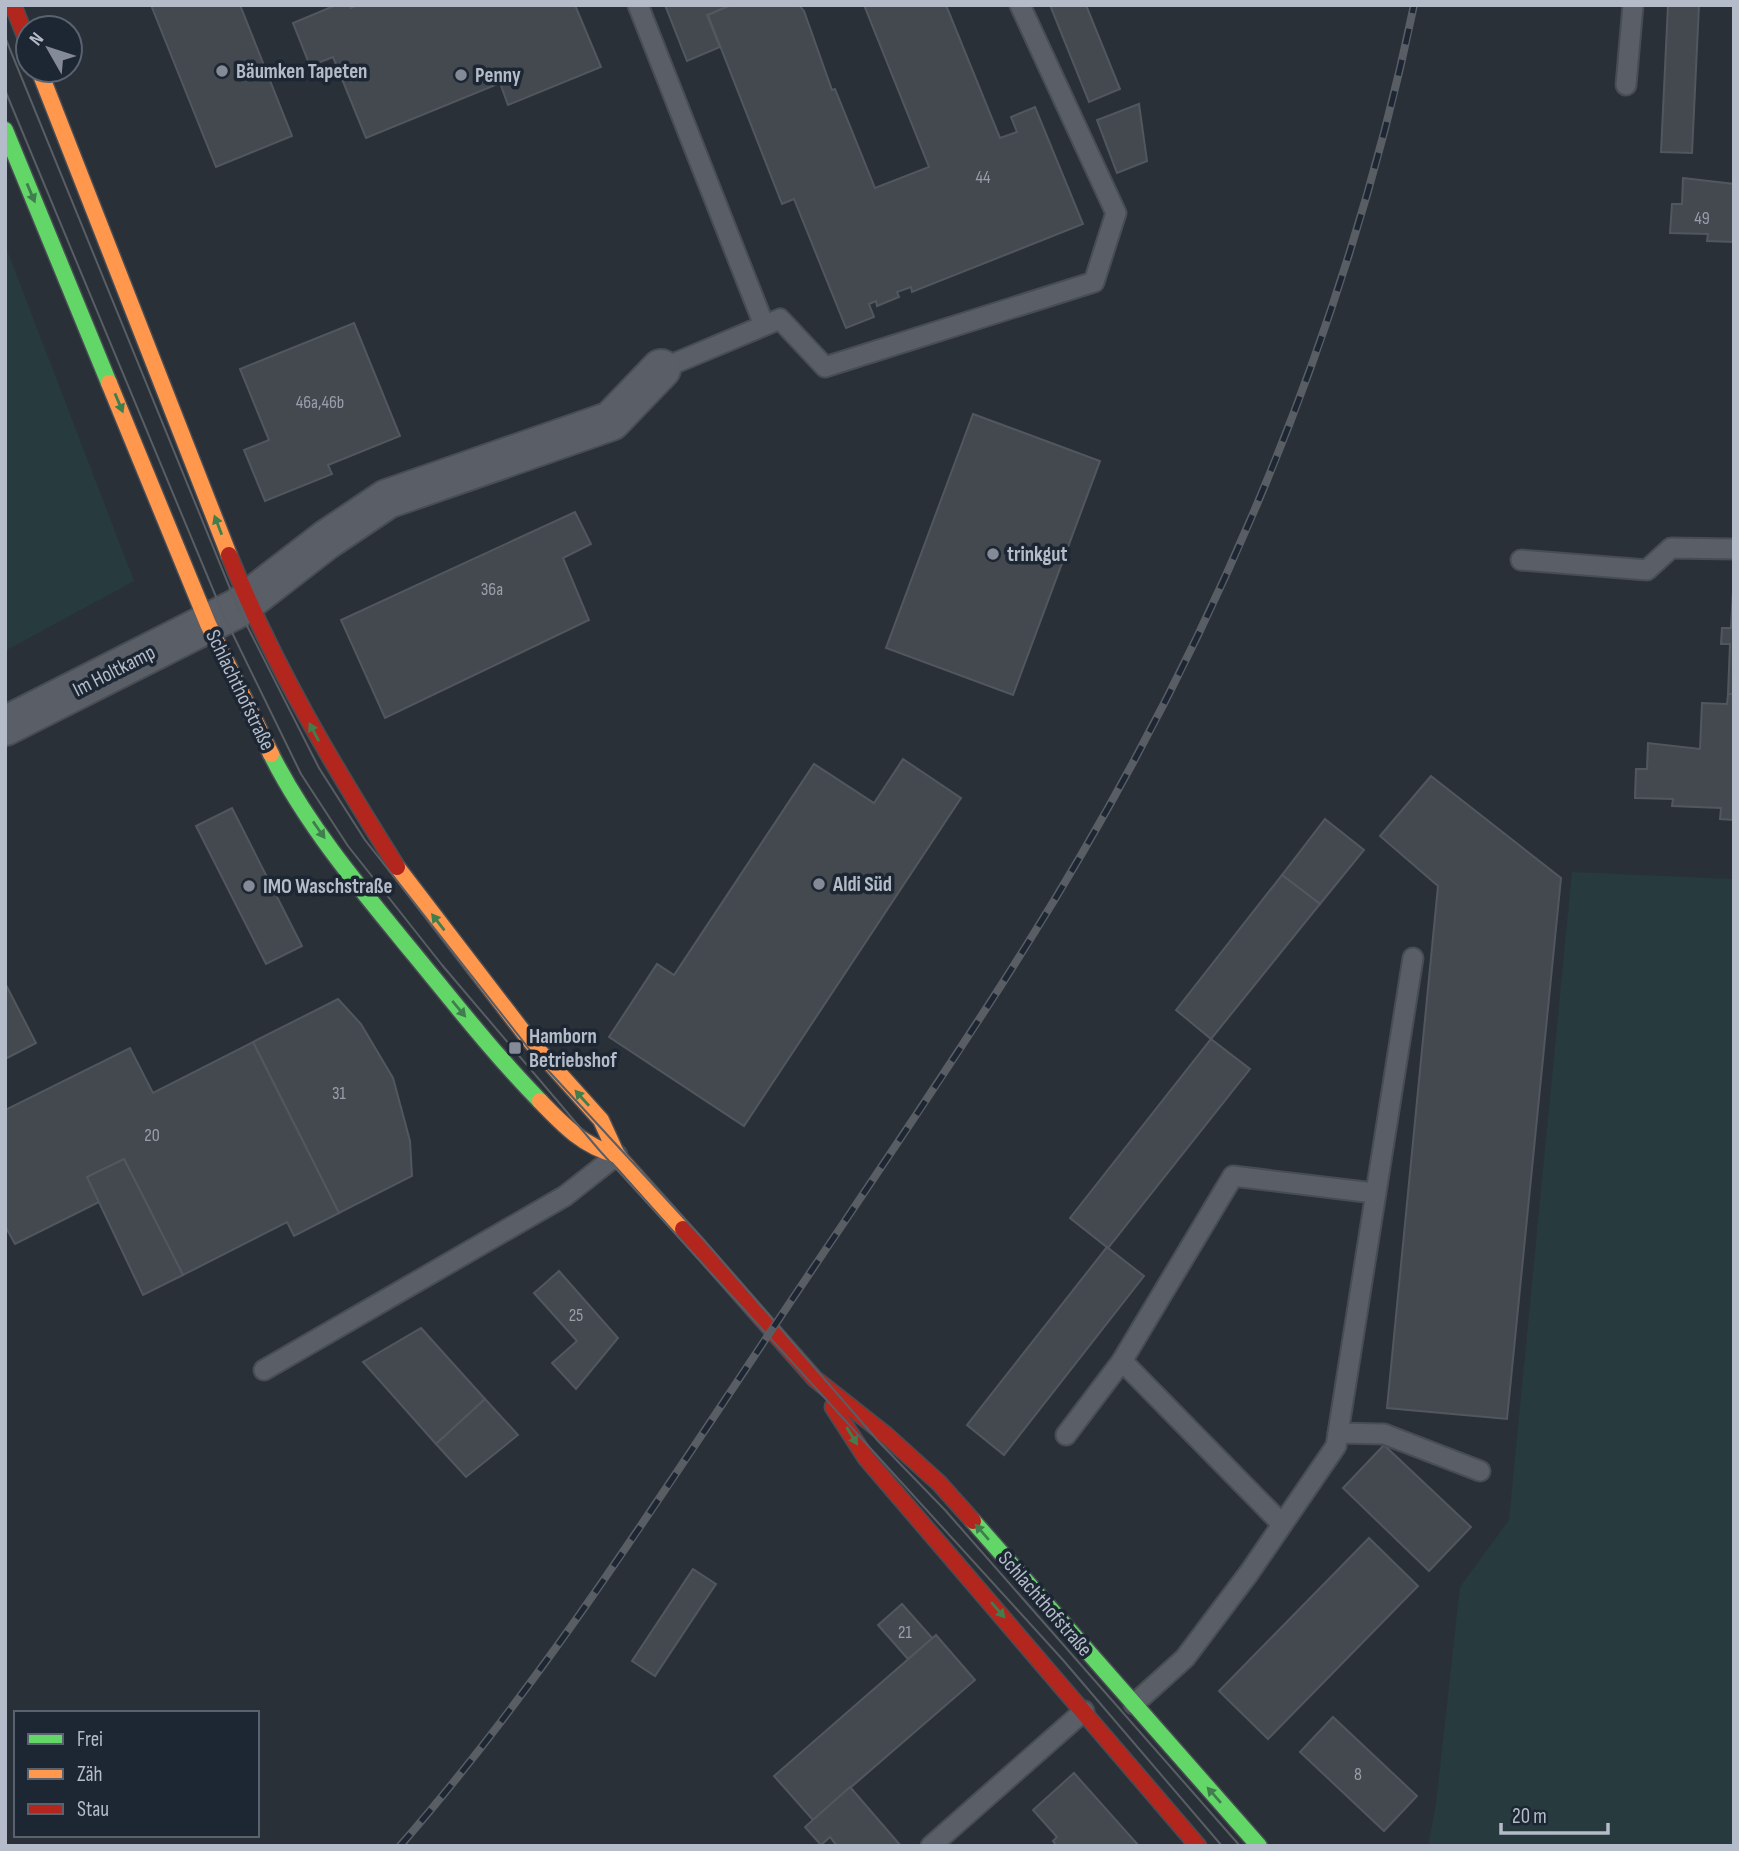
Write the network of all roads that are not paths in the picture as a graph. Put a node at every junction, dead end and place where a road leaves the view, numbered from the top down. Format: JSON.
{"nodes":[{"id":1,"x":638,"y":5,"type":"edge"},
{"id":2,"x":1020,"y":5,"type":"edge"},
{"id":3,"x":1633,"y":5,"type":"edge"},
{"id":4,"x":43,"y":84,"type":"edge"},
{"id":5,"x":1626,"y":85,"type":"dead end"},
{"id":6,"x":5,"y":130,"type":"edge"},
{"id":7,"x":764,"y":325,"type":"junction"},
{"id":8,"x":661,"y":369,"type":"joint"},
{"id":9,"x":1734,"y":549,"type":"edge"},
{"id":10,"x":1521,"y":560,"type":"dead end"},
{"id":11,"x":227,"y":614,"type":"junction"},
{"id":12,"x":5,"y":726,"type":"edge"},
{"id":13,"x":1413,"y":958,"type":"dead end"},
{"id":14,"x":617,"y":1155,"type":"junction"},
{"id":15,"x":1374,"y":1193,"type":"junction"},
{"id":16,"x":1122,"y":1361,"type":"junction"},
{"id":17,"x":264,"y":1370,"type":"dead end"},
{"id":18,"x":815,"y":1379,"type":"junction"},
{"id":19,"x":1338,"y":1433,"type":"junction"},
{"id":20,"x":1066,"y":1435,"type":"dead end"},
{"id":21,"x":1480,"y":1471,"type":"dead end"},
{"id":22,"x":1282,"y":1524,"type":"junction"},
{"id":23,"x":1134,"y":1704,"type":"junction"},
{"id":24,"x":1084,"y":1711,"type":"junction"},
{"id":25,"x":932,"y":1846,"type":"edge"},
{"id":26,"x":1198,"y":1846,"type":"edge"},
{"id":27,"x":1259,"y":1846,"type":"edge"}],
"edges":[{"from":1,"to":7,"type":"lane"},
{"from":2,"to":7,"type":"lane"},
{"from":3,"to":5,"type":"lane"},
{"from":11,"to":4,"type":"street","name":"Schlachthofstraße","one_way":true},
{"from":6,"to":11,"type":"street","name":"Schlachthofstraße","one_way":true},
{"from":7,"to":8,"type":"lane"},
{"from":8,"to":11,"type":"street"},
{"from":9,"to":10,"type":"lane"},
{"from":11,"to":12,"type":"street","name":"Im Holtkamp"},
{"from":14,"to":11,"type":"street","name":"Schlachthofstraße","one_way":true},
{"from":11,"to":14,"type":"street","name":"Schlachthofstraße","one_way":true},
{"from":13,"to":15,"type":"lane"},
{"from":14,"to":17,"type":"lane"},
{"from":14,"to":18,"type":"street","name":"Schlachthofstraße"},
{"from":15,"to":16,"type":"lane"},
{"from":15,"to":19,"type":"lane"},
{"from":16,"to":20,"type":"lane"},
{"from":16,"to":22,"type":"lane"},
{"from":23,"to":18,"type":"street","name":"Schlachthofstraße","one_way":true},
{"from":18,"to":24,"type":"street","name":"Schlachthofstraße","one_way":true},
{"from":19,"to":21,"type":"lane"},
{"from":19,"to":22,"type":"lane"},
{"from":22,"to":23,"type":"lane"},
{"from":27,"to":23,"type":"street","name":"Schlachthofstraße","one_way":true},
{"from":24,"to":25,"type":"lane"},
{"from":24,"to":26,"type":"street","name":"Schlachthofstraße"}]}
